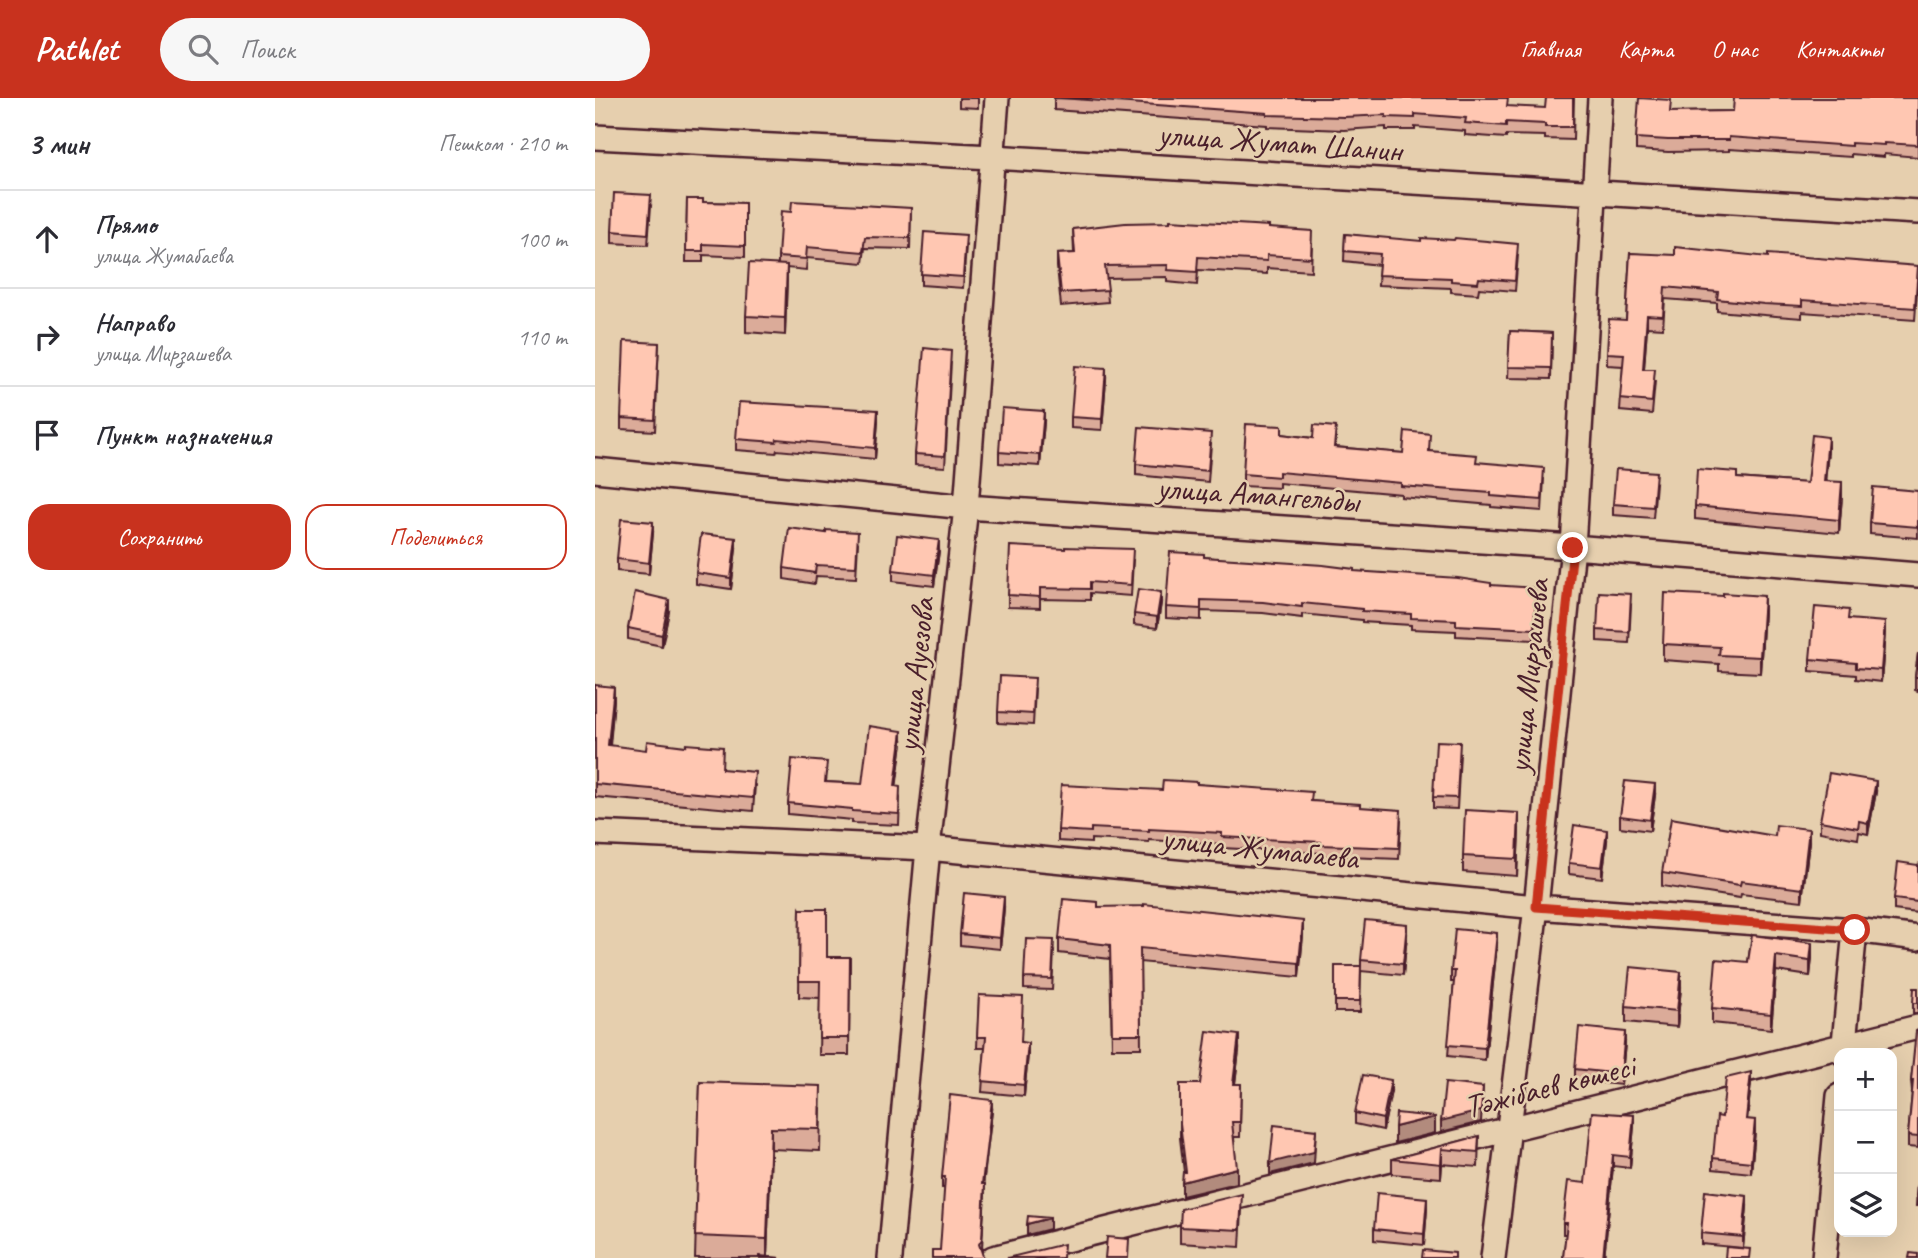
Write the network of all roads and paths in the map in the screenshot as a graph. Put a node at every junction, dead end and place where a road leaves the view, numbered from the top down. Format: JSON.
{"nodes":[{"id":1,"x":997,"y":98,"type":"edge"},
{"id":2,"x":1600,"y":98,"type":"edge"},
{"id":3,"x":595,"y":137,"type":"edge"},
{"id":4,"x":992,"y":157,"type":"junction"},
{"id":5,"x":1596,"y":194,"type":"junction"},
{"id":6,"x":1918,"y":212,"type":"edge"},
{"id":7,"x":595,"y":470,"type":"edge"},
{"id":8,"x":966,"y":507,"type":"junction"},
{"id":9,"x":1573,"y":548,"type":"junction"},
{"id":10,"x":1918,"y":575,"type":"edge"},
{"id":11,"x":595,"y":834,"type":"edge"},
{"id":12,"x":928,"y":848,"type":"junction"},
{"id":13,"x":1536,"y":907,"type":"junction"},
{"id":14,"x":1855,"y":930,"type":"junction"},
{"id":15,"x":1918,"y":938,"type":"edge"},
{"id":16,"x":1918,"y":1027,"type":"edge"},
{"id":17,"x":1843,"y":1048,"type":"edge"},
{"id":18,"x":1838,"y":1111,"type":"edge"},
{"id":19,"x":890,"y":1258,"type":"edge"},
{"id":20,"x":993,"y":1258,"type":"edge"},
{"id":21,"x":1493,"y":1258,"type":"edge"},
{"id":22,"x":1824,"y":1258,"type":"edge"}],
"edges":[{"from":1,"to":4,"type":"street","name":"улица Ауезова"},
{"from":2,"to":5,"type":"street","name":"улица Мирзашева"},
{"from":3,"to":4,"type":"street","name":"улица Жумат Шанин"},
{"from":4,"to":5,"type":"street","name":"улица Жумат Шанин"},
{"from":4,"to":8,"type":"street","name":"улица Ауезова"},
{"from":5,"to":6,"type":"street","name":"улица Жумат Шанин"},
{"from":5,"to":9,"type":"street","name":"улица Мирзашева"},
{"from":7,"to":8,"type":"street","name":"улица Амангельды"},
{"from":8,"to":9,"type":"street","name":"улица Амангельды"},
{"from":8,"to":12,"type":"street","name":"улица Ауезова"},
{"from":9,"to":10,"type":"street","name":"улица Амангельды"},
{"from":9,"to":13,"type":"street","name":"улица Мирзашева"},
{"from":11,"to":12,"type":"street","name":"улица Жумабаева"},
{"from":12,"to":13,"type":"street","name":"улица Жумабаева"},
{"from":12,"to":19,"type":"street","name":"улица Ауезова"},
{"from":13,"to":14,"type":"street","name":"улица Жумабаева"},
{"from":13,"to":21,"type":"street","name":"улица Мирзашева"},
{"from":14,"to":15,"type":"street","name":"улица Жумабаева"},
{"from":14,"to":17,"type":"street"},
{"from":16,"to":20,"type":"street","name":"Тәжібаев көшесі"},
{"from":18,"to":22,"type":"street"}]}
